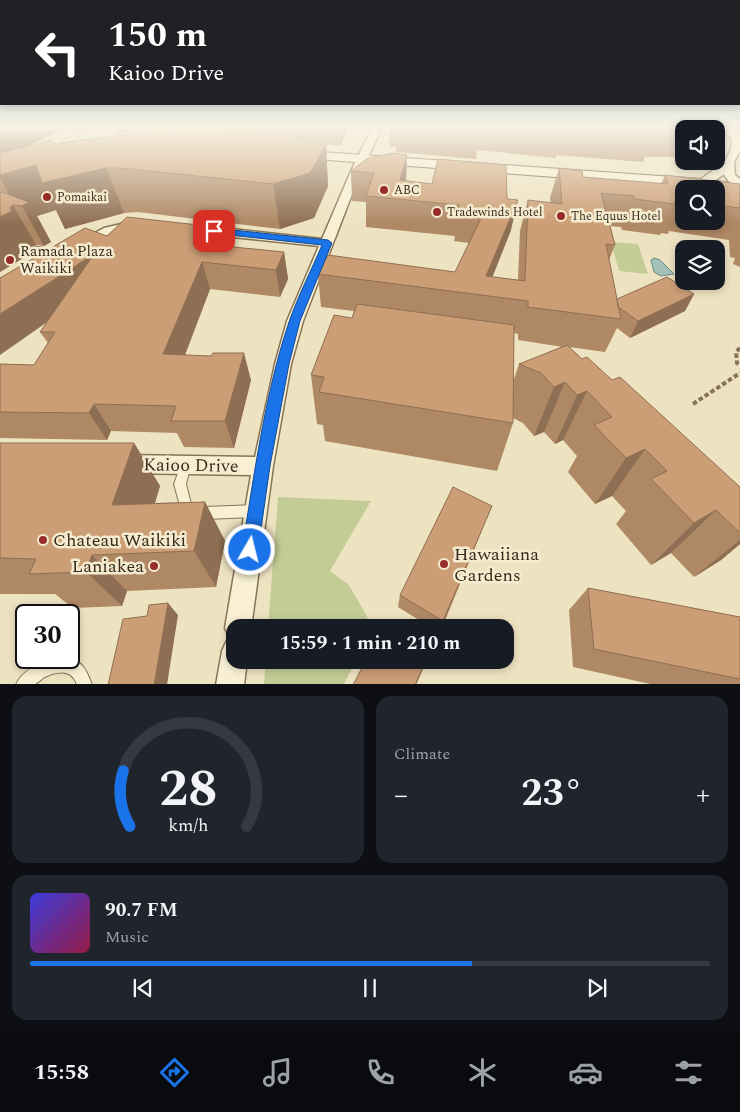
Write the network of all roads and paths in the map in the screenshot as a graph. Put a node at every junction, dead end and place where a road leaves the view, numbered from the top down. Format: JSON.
{"nodes":[{"id":1,"x":300,"y":160,"type":"edge"},
{"id":2,"x":361,"y":160,"type":"edge"},
{"id":3,"x":729,"y":162,"type":"joint"},
{"id":4,"x":359,"y":165,"type":"junction"},
{"id":5,"x":709,"y":180,"type":"edge"},
{"id":6,"x":675,"y":183,"type":"edge"},
{"id":7,"x":740,"y":185,"type":"edge"},
{"id":8,"x":725,"y":188,"type":"edge"},
{"id":9,"x":740,"y":190,"type":"edge"},
{"id":10,"x":600,"y":192,"type":"edge"},
{"id":11,"x":725,"y":203,"type":"edge"},
{"id":12,"x":740,"y":204,"type":"edge"},
{"id":13,"x":146,"y":224,"type":"edge"},
{"id":14,"x":196,"y":229,"type":"edge"},
{"id":15,"x":328,"y":243,"type":"junction"},
{"id":16,"x":67,"y":254,"type":"edge"},
{"id":17,"x":740,"y":348,"type":"edge"},
{"id":18,"x":740,"y":365,"type":"edge"},
{"id":19,"x":740,"y":373,"type":"edge"},
{"id":20,"x":693,"y":404,"type":"dead end"},
{"id":21,"x":108,"y":463,"type":"edge"},
{"id":22,"x":186,"y":465,"type":"junction"},
{"id":23,"x":263,"y":466,"type":"junction"},
{"id":24,"x":256,"y":510,"type":"junction"},
{"id":25,"x":239,"y":619,"type":"edge"},
{"id":26,"x":232,"y":669,"type":"edge"},
{"id":27,"x":23,"y":684,"type":"edge"},
{"id":28,"x":85,"y":684,"type":"edge"},
{"id":29,"x":230,"y":684,"type":"edge"}],
"edges":[{"from":1,"to":4,"type":"main road"},
{"from":2,"to":4,"type":"street"},
{"from":3,"to":5,"type":"street"},
{"from":3,"to":7,"type":"street"},
{"from":4,"to":6,"type":"main road"},
{"from":4,"to":10,"type":"main road"},
{"from":4,"to":15,"type":"street"},
{"from":8,"to":9,"type":"main road"},
{"from":11,"to":12,"type":"main road"},
{"from":13,"to":16,"type":"street"},
{"from":14,"to":15,"type":"street"},
{"from":15,"to":23,"type":"street"},
{"from":17,"to":18,"type":"path"},
{"from":19,"to":20,"type":"path"},
{"from":21,"to":22,"type":"street","name":"Kaioo Drive"},
{"from":22,"to":23,"type":"street","name":"Kaioo Drive"},
{"from":22,"to":24,"type":"lane"},
{"from":23,"to":24,"type":"street"},
{"from":24,"to":25,"type":"street"},
{"from":26,"to":29,"type":"street"},
{"from":27,"to":28,"type":"lane"}]}
